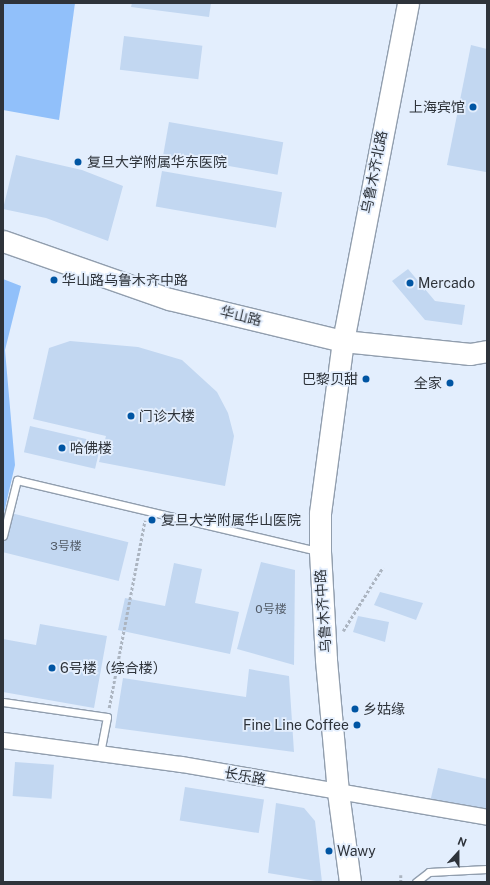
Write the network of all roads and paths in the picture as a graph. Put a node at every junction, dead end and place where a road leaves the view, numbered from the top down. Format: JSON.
{"nodes":[{"id":1,"x":408,"y":3,"type":"edge"},
{"id":2,"x":3,"y":241,"type":"edge"},
{"id":3,"x":343,"y":340,"type":"junction"},
{"id":4,"x":487,"y":352,"type":"edge"},
{"id":5,"x":147,"y":512,"type":"junction"},
{"id":6,"x":3,"y":536,"type":"edge"},
{"id":7,"x":320,"y":552,"type":"junction"},
{"id":8,"x":383,"y":567,"type":"dead end"},
{"id":9,"x":342,"y":633,"type":"dead end"},
{"id":10,"x":3,"y":702,"type":"edge"},
{"id":11,"x":107,"y":717,"type":"junction"},
{"id":12,"x":3,"y":740,"type":"edge"},
{"id":13,"x":100,"y":754,"type":"junction"},
{"id":14,"x":338,"y":792,"type":"junction"},
{"id":15,"x":487,"y":817,"type":"edge"},
{"id":16,"x":487,"y":869,"type":"edge"},
{"id":17,"x":401,"y":875,"type":"dead end"},
{"id":18,"x":350,"y":882,"type":"edge"},
{"id":19,"x":401,"y":882,"type":"edge"},
{"id":20,"x":416,"y":882,"type":"edge"}],
"edges":[{"from":1,"to":3,"type":"street","name":"乌鲁木齐北路"},
{"from":2,"to":3,"type":"street","name":"华山路"},
{"from":3,"to":4,"type":"street","name":"华山路"},
{"from":3,"to":7,"type":"street","name":"乌鲁木齐中路"},
{"from":5,"to":6,"type":"lane"},
{"from":5,"to":7,"type":"lane"},
{"from":5,"to":11,"type":"path"},
{"from":7,"to":14,"type":"street","name":"乌鲁木齐中路"},
{"from":8,"to":9,"type":"path"},
{"from":10,"to":11,"type":"lane"},
{"from":11,"to":13,"type":"lane"},
{"from":12,"to":13,"type":"street","name":"长乐路"},
{"from":13,"to":14,"type":"street","name":"长乐路"},
{"from":14,"to":15,"type":"street","name":"长乐路"},
{"from":14,"to":18,"type":"street","name":"乌鲁木齐中路"},
{"from":16,"to":20,"type":"lane"},
{"from":17,"to":19,"type":"path"}]}
